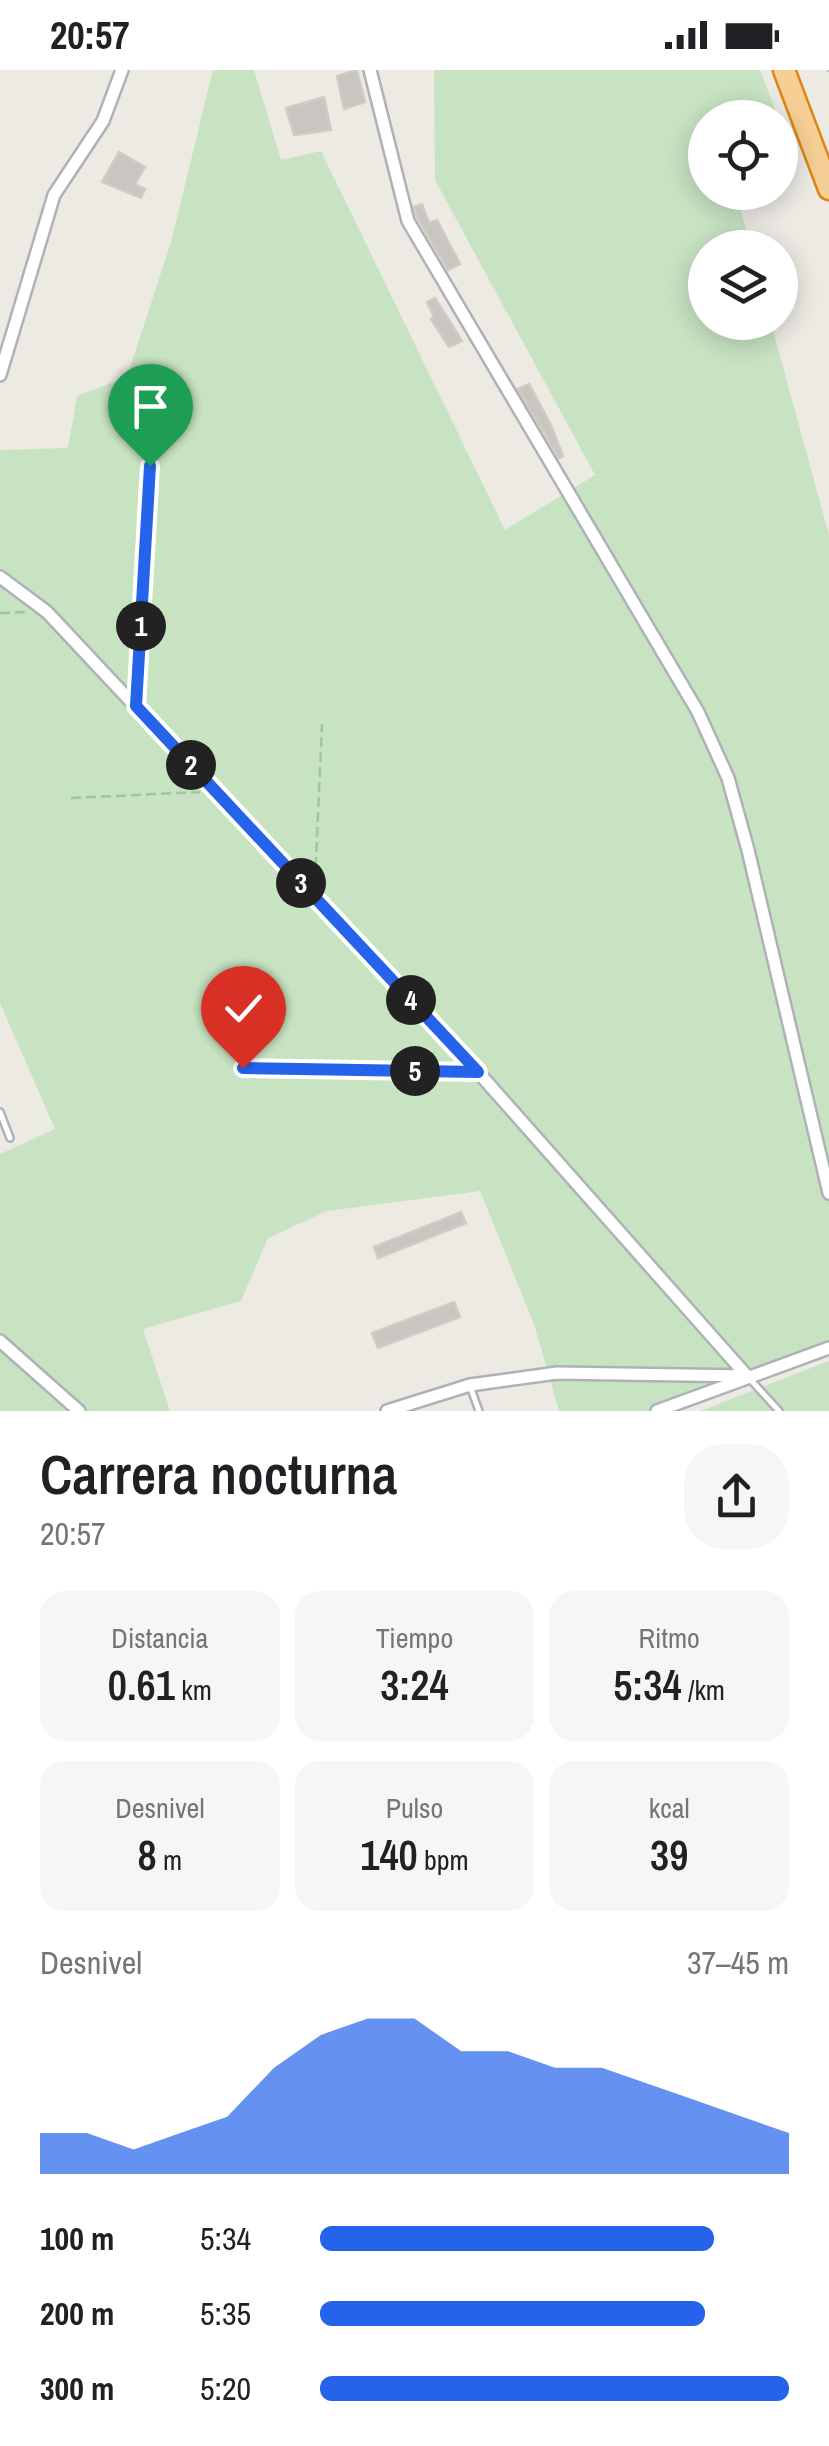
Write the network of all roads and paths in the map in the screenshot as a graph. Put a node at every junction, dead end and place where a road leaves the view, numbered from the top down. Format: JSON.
{"nodes":[{"id":1,"x":122,"y":70,"type":"edge"},
{"id":2,"x":370,"y":70,"type":"edge"},
{"id":3,"x":784,"y":70,"type":"edge"},
{"id":4,"x":797,"y":70,"type":"edge"},
{"id":5,"x":827,"y":171,"type":"edge"},
{"id":6,"x":0,"y":375,"type":"edge"},
{"id":7,"x":150,"y":466,"type":"dead end"},
{"id":8,"x":0,"y":577,"type":"edge"},
{"id":9,"x":48,"y":612,"type":"junction"},
{"id":10,"x":0,"y":613,"type":"edge"},
{"id":11,"x":136,"y":706,"type":"junction"},
{"id":12,"x":322,"y":724,"type":"dead end"},
{"id":13,"x":215,"y":791,"type":"junction"},
{"id":14,"x":72,"y":798,"type":"dead end"},
{"id":15,"x":314,"y":897,"type":"junction"},
{"id":16,"x":243,"y":1068,"type":"dead end"},
{"id":17,"x":478,"y":1072,"type":"junction"},
{"id":18,"x":0,"y":1112,"type":"edge"},
{"id":19,"x":10,"y":1138,"type":"dead end"},
{"id":20,"x":829,"y":1193,"type":"edge"},
{"id":21,"x":0,"y":1341,"type":"edge"},
{"id":22,"x":829,"y":1348,"type":"edge"},
{"id":23,"x":747,"y":1376,"type":"junction"},
{"id":24,"x":470,"y":1385,"type":"junction"},
{"id":25,"x":80,"y":1411,"type":"edge"},
{"id":26,"x":386,"y":1411,"type":"edge"},
{"id":27,"x":479,"y":1411,"type":"edge"},
{"id":28,"x":657,"y":1411,"type":"edge"},
{"id":29,"x":779,"y":1411,"type":"edge"}],
"edges":[{"from":1,"to":6,"type":"street"},
{"from":2,"to":20,"type":"street"},
{"from":3,"to":5,"type":"highway"},
{"from":4,"to":5,"type":"highway"},
{"from":7,"to":11,"type":"path"},
{"from":8,"to":9,"type":"street"},
{"from":9,"to":10,"type":"path"},
{"from":9,"to":11,"type":"street"},
{"from":11,"to":13,"type":"street"},
{"from":12,"to":15,"type":"path"},
{"from":13,"to":14,"type":"path"},
{"from":13,"to":15,"type":"street"},
{"from":15,"to":17,"type":"street"},
{"from":16,"to":17,"type":"path"},
{"from":17,"to":23,"type":"street"},
{"from":18,"to":19,"type":"lane"},
{"from":21,"to":25,"type":"street"},
{"from":22,"to":23,"type":"street"},
{"from":23,"to":24,"type":"street"},
{"from":23,"to":28,"type":"street"},
{"from":23,"to":29,"type":"lane"},
{"from":24,"to":26,"type":"street"},
{"from":24,"to":27,"type":"lane"}]}
